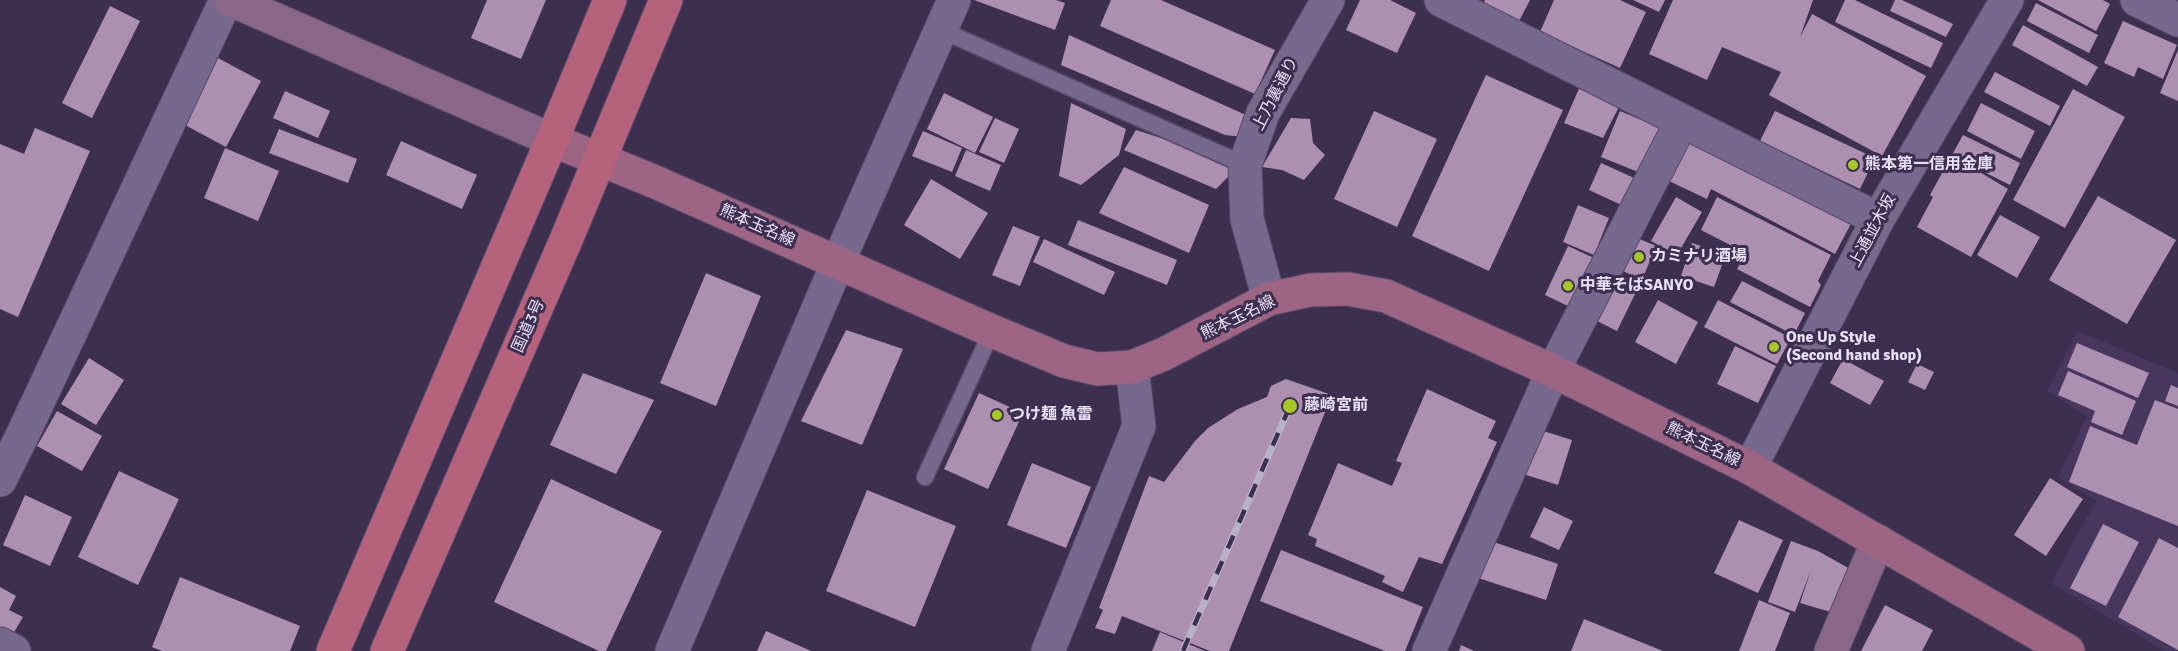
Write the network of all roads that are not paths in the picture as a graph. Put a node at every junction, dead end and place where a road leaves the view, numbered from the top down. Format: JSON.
{"nodes":[{"id":1,"x":226,"y":0,"type":"edge"},
{"id":2,"x":231,"y":0,"type":"edge"},
{"id":3,"x":610,"y":0,"type":"edge"},
{"id":4,"x":666,"y":0,"type":"edge"},
{"id":5,"x":954,"y":0,"type":"edge"},
{"id":6,"x":1328,"y":0,"type":"edge"},
{"id":7,"x":1441,"y":0,"type":"edge"},
{"id":8,"x":2007,"y":0,"type":"edge"},
{"id":9,"x":2137,"y":0,"type":"edge"},
{"id":10,"x":2178,"y":20,"type":"edge"},
{"id":11,"x":941,"y":30,"type":"junction"},
{"id":12,"x":1683,"y":121,"type":"junction"},
{"id":13,"x":552,"y":140,"type":"junction"},
{"id":14,"x":601,"y":159,"type":"junction"},
{"id":15,"x":1245,"y":165,"type":"junction"},
{"id":16,"x":1878,"y":219,"type":"junction"},
{"id":17,"x":838,"y":262,"type":"junction"},
{"id":18,"x":1269,"y":299,"type":"junction"},
{"id":19,"x":992,"y":331,"type":"junction"},
{"id":20,"x":1132,"y":367,"type":"junction"},
{"id":21,"x":1553,"y":372,"type":"junction"},
{"id":22,"x":12,"y":429,"type":"edge"},
{"id":23,"x":1750,"y":468,"type":"junction"},
{"id":24,"x":925,"y":477,"type":"dead end"},
{"id":25,"x":0,"y":480,"type":"edge"},
{"id":26,"x":1878,"y":541,"type":"junction"},
{"id":27,"x":0,"y":644,"type":"edge"},
{"id":28,"x":14,"y":651,"type":"edge"},
{"id":29,"x":333,"y":651,"type":"edge"},
{"id":30,"x":387,"y":651,"type":"edge"},
{"id":31,"x":672,"y":651,"type":"edge"},
{"id":32,"x":1048,"y":651,"type":"edge"},
{"id":33,"x":1429,"y":651,"type":"edge"},
{"id":34,"x":1831,"y":651,"type":"edge"},
{"id":35,"x":2068,"y":651,"type":"edge"}],
"edges":[{"from":1,"to":22,"type":"street"},
{"from":2,"to":13,"type":"street"},
{"from":3,"to":13,"type":"highway"},
{"from":4,"to":14,"type":"highway","name":"国道3号"},
{"from":5,"to":11,"type":"street"},
{"from":6,"to":15,"type":"street","name":"上乃裏通り"},
{"from":7,"to":12,"type":"street"},
{"from":8,"to":16,"type":"street","name":"上通並木坂"},
{"from":9,"to":10,"type":"street"},
{"from":11,"to":15,"type":"lane"},
{"from":11,"to":17,"type":"street"},
{"from":12,"to":16,"type":"street"},
{"from":12,"to":21,"type":"street"},
{"from":13,"to":14,"type":"main road","name":"熊本玉名線"},
{"from":13,"to":29,"type":"highway"},
{"from":14,"to":17,"type":"main road","name":"熊本玉名線"},
{"from":14,"to":30,"type":"highway","name":"国道3号"},
{"from":15,"to":18,"type":"street","name":"上乃裏通り"},
{"from":16,"to":23,"type":"street","name":"上通並木坂"},
{"from":17,"to":19,"type":"main road","name":"熊本玉名線"},
{"from":17,"to":31,"type":"street"},
{"from":18,"to":20,"type":"main road","name":"熊本玉名線"},
{"from":18,"to":21,"type":"main road","name":"熊本玉名線"},
{"from":19,"to":20,"type":"main road","name":"熊本玉名線"},
{"from":19,"to":24,"type":"lane"},
{"from":20,"to":32,"type":"street"},
{"from":21,"to":23,"type":"main road","name":"熊本玉名線"},
{"from":21,"to":33,"type":"street"},
{"from":22,"to":25,"type":"street"},
{"from":23,"to":26,"type":"main road","name":"熊本玉名線"},
{"from":26,"to":34,"type":"street"},
{"from":26,"to":35,"type":"main road","name":"熊本玉名線"},
{"from":27,"to":28,"type":"street"}]}
